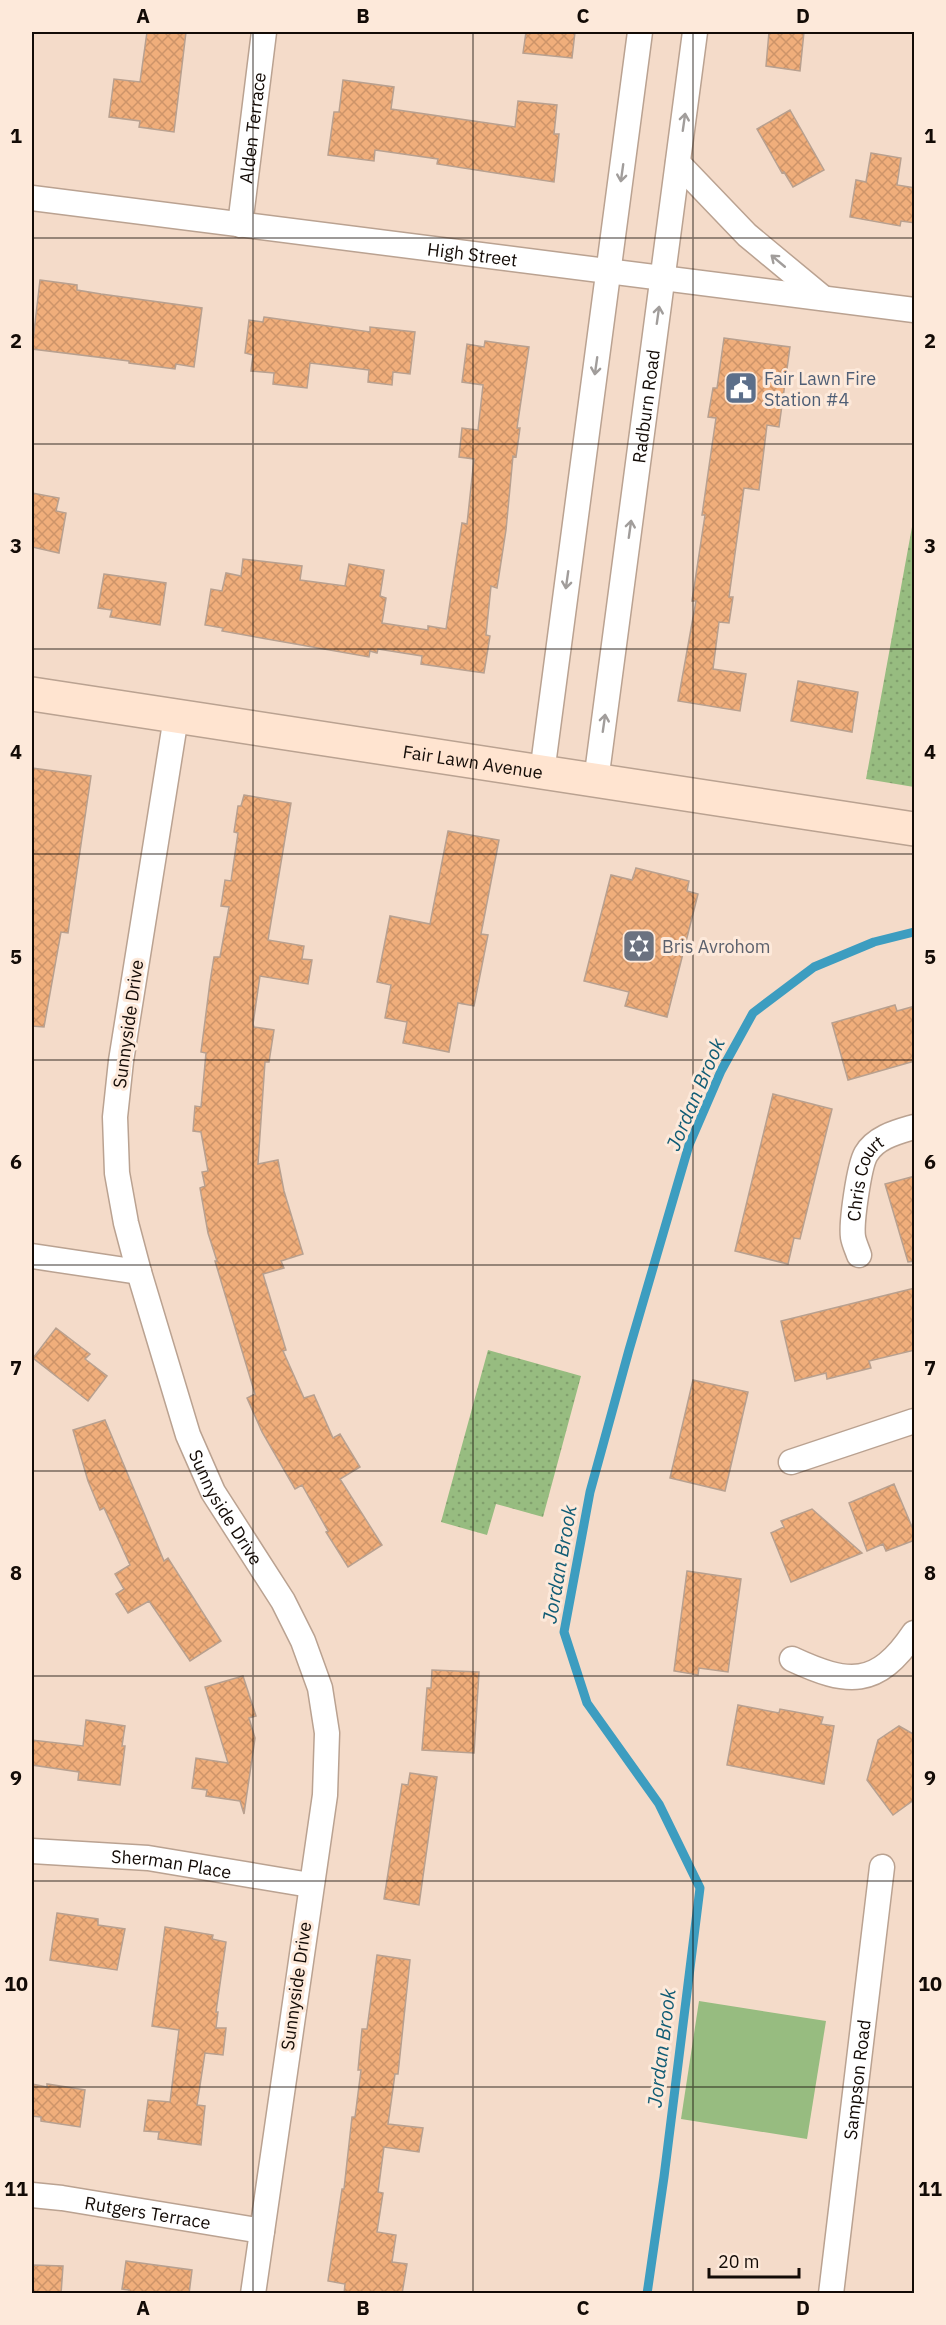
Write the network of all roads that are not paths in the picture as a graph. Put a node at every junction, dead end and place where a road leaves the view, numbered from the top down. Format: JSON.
{"nodes":[{"id":1,"x":264,"y":32,"type":"edge"},
{"id":2,"x":640,"y":32,"type":"edge"},
{"id":3,"x":695,"y":32,"type":"edge"},
{"id":4,"x":678,"y":163,"type":"junction"},
{"id":5,"x":32,"y":198,"type":"edge"},
{"id":6,"x":240,"y":225,"type":"junction"},
{"id":7,"x":609,"y":271,"type":"junction"},
{"id":8,"x":663,"y":278,"type":"junction"},
{"id":9,"x":823,"y":298,"type":"junction"},
{"id":10,"x":915,"y":310,"type":"edge"},
{"id":11,"x":32,"y":694,"type":"edge"},
{"id":12,"x":176,"y":717,"type":"junction"},
{"id":13,"x":542,"y":772,"type":"junction"},
{"id":14,"x":596,"y":781,"type":"junction"},
{"id":15,"x":915,"y":829,"type":"edge"},
{"id":16,"x":915,"y":1127,"type":"edge"},
{"id":17,"x":859,"y":1255,"type":"dead end"},
{"id":18,"x":32,"y":1256,"type":"edge"},
{"id":19,"x":139,"y":1272,"type":"junction"},
{"id":20,"x":915,"y":1421,"type":"edge"},
{"id":21,"x":791,"y":1462,"type":"dead end"},
{"id":22,"x":915,"y":1633,"type":"edge"},
{"id":23,"x":792,"y":1659,"type":"dead end"},
{"id":24,"x":32,"y":1851,"type":"edge"},
{"id":25,"x":882,"y":1867,"type":"dead end"},
{"id":26,"x":310,"y":1885,"type":"junction"},
{"id":27,"x":32,"y":2195,"type":"edge"},
{"id":28,"x":262,"y":2231,"type":"junction"},
{"id":29,"x":253,"y":2294,"type":"edge"},
{"id":30,"x":831,"y":2294,"type":"edge"}],
"edges":[{"from":1,"to":6,"type":"street","name":"Alden Terrace"},
{"from":2,"to":7,"type":"street","one_way":true},
{"from":4,"to":3,"type":"street","name":"Radburn Road","one_way":true},
{"from":4,"to":8,"type":"street","name":"Radburn Road"},
{"from":9,"to":4,"type":"street","one_way":true},
{"from":5,"to":6,"type":"street","name":"High Street"},
{"from":6,"to":7,"type":"street","name":"High Street"},
{"from":7,"to":8,"type":"street","name":"High Street"},
{"from":7,"to":13,"type":"street","one_way":true},
{"from":8,"to":9,"type":"street","name":"High Street"},
{"from":14,"to":8,"type":"street","name":"Radburn Road","one_way":true},
{"from":9,"to":10,"type":"street","name":"High Street"},
{"from":11,"to":12,"type":"main road","name":"Fair Lawn Avenue"},
{"from":12,"to":13,"type":"main road","name":"Fair Lawn Avenue"},
{"from":12,"to":19,"type":"street","name":"Sunnyside Drive"},
{"from":13,"to":14,"type":"main road","name":"Fair Lawn Avenue"},
{"from":14,"to":15,"type":"main road","name":"Fair Lawn Avenue"},
{"from":16,"to":17,"type":"street","name":"Chris Court"},
{"from":18,"to":19,"type":"street"},
{"from":19,"to":26,"type":"street","name":"Sunnyside Drive"},
{"from":20,"to":21,"type":"street"},
{"from":22,"to":23,"type":"street"},
{"from":24,"to":26,"type":"street","name":"Sherman Place"},
{"from":25,"to":30,"type":"street","name":"Sampson Road"},
{"from":26,"to":28,"type":"street","name":"Sunnyside Drive"},
{"from":27,"to":28,"type":"street","name":"Rutgers Terrace"},
{"from":28,"to":29,"type":"street","name":"Sunnyside Drive"}]}
